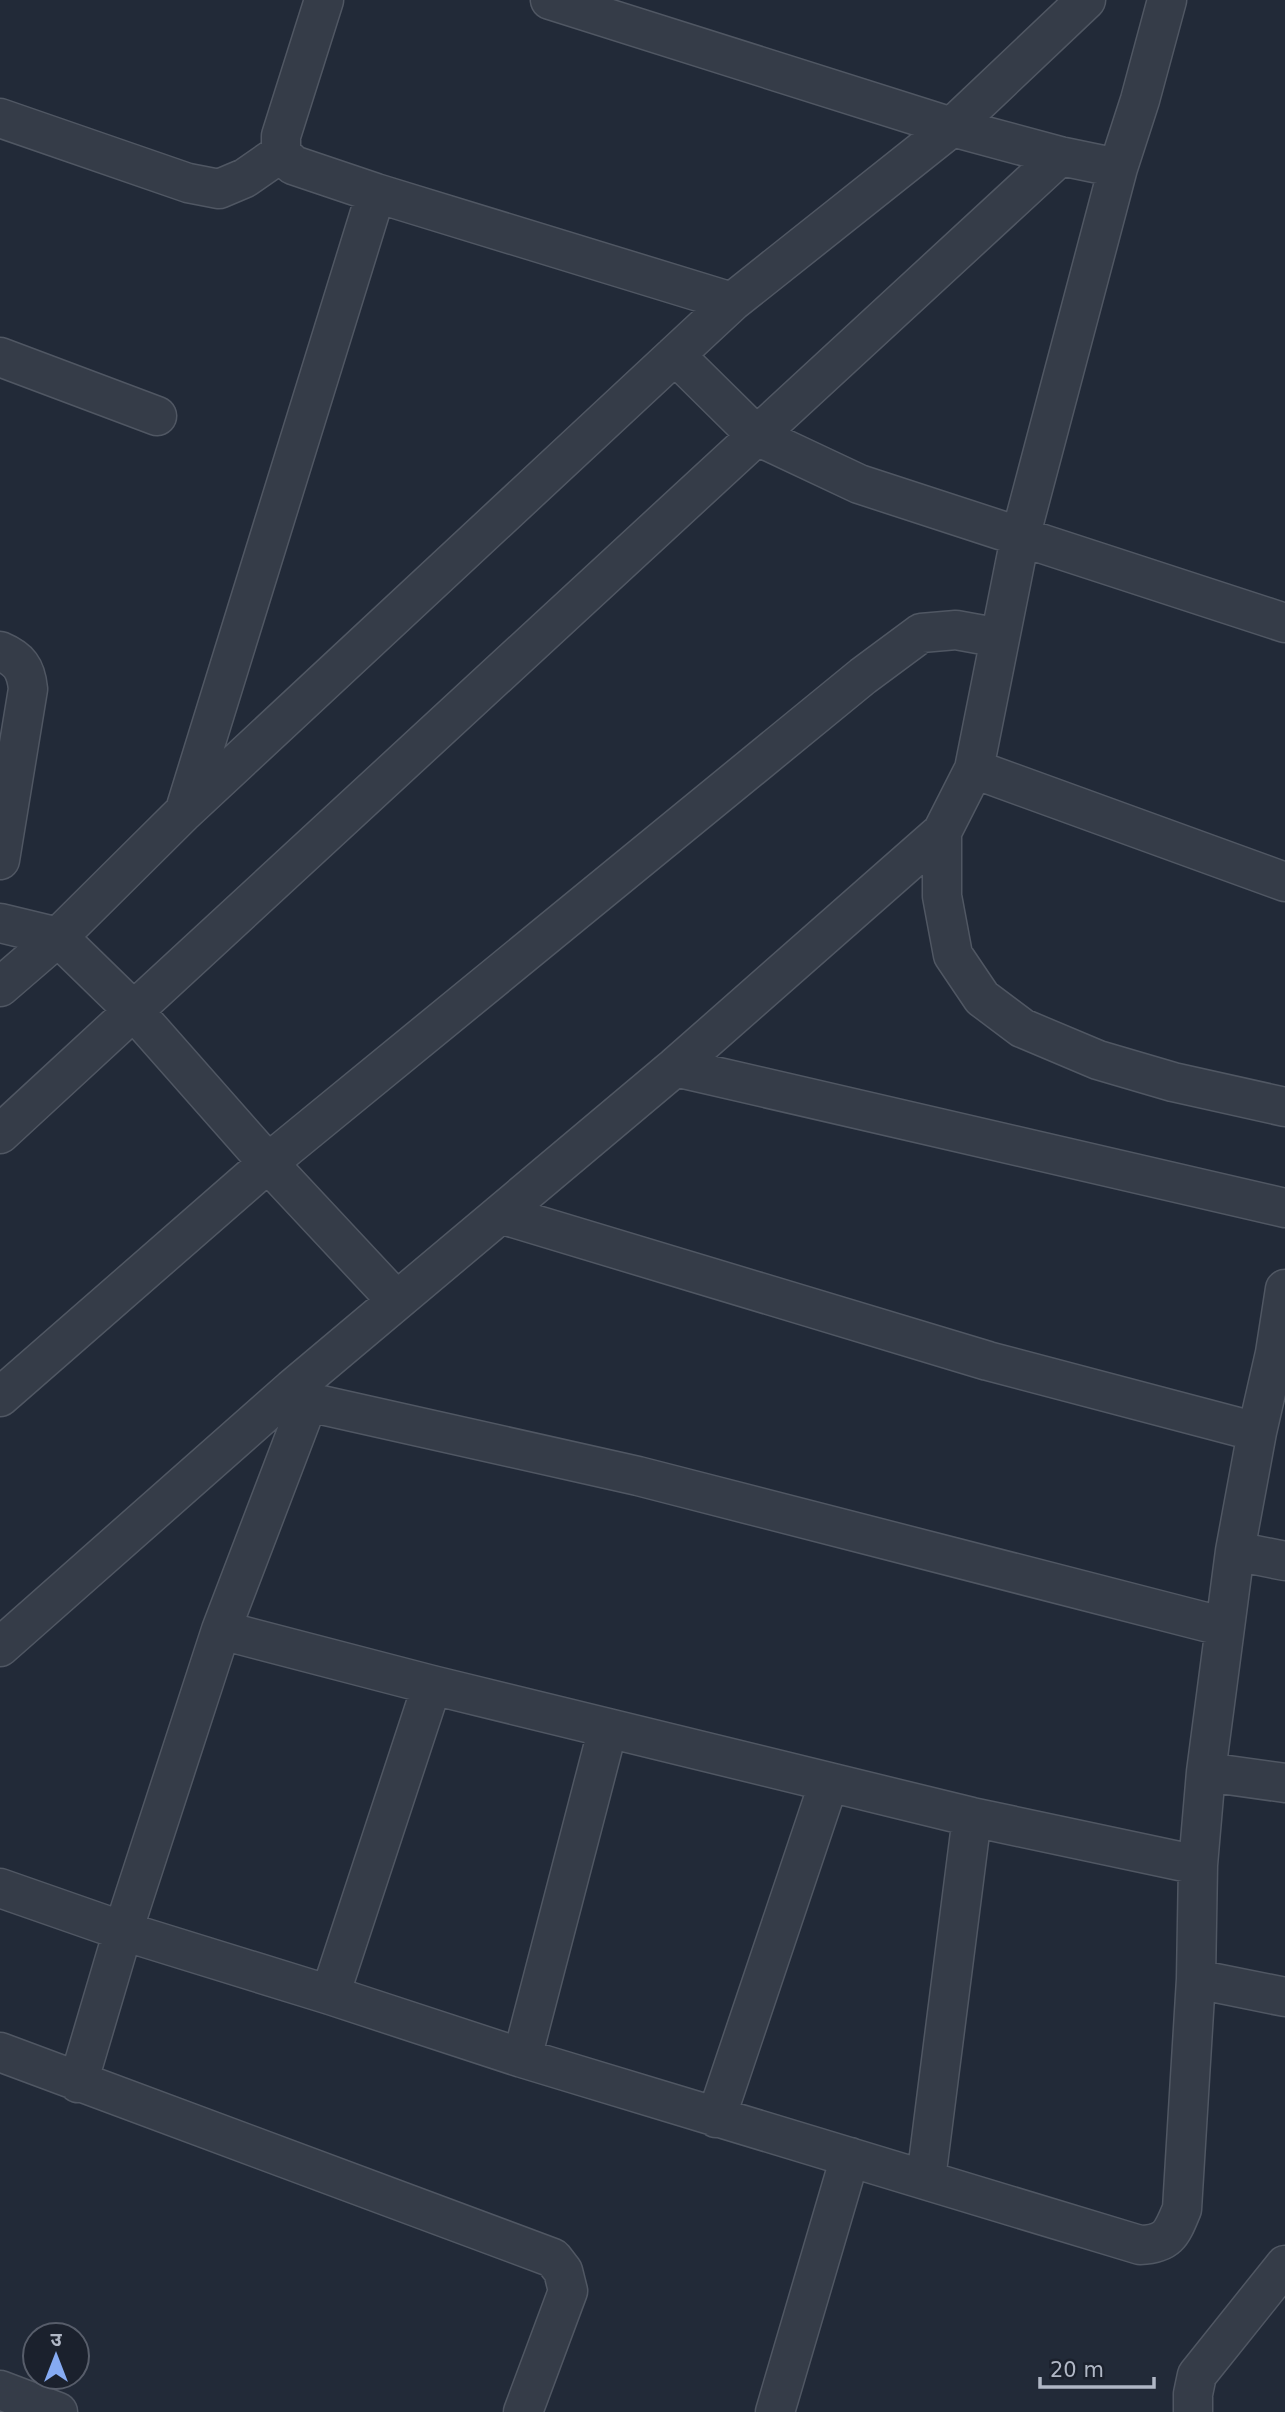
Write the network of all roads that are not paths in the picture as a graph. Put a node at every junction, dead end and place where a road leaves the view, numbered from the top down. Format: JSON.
{"nodes":[{"id":1,"x":324,"y":0,"type":"edge"},
{"id":2,"x":550,"y":0,"type":"edge"},
{"id":3,"x":1086,"y":0,"type":"edge"},
{"id":4,"x":1167,"y":0,"type":"edge"},
{"id":5,"x":0,"y":118,"type":"edge"},
{"id":6,"x":952,"y":127,"type":"junction"},
{"id":7,"x":281,"y":153,"type":"junction"},
{"id":8,"x":1060,"y":156,"type":"junction"},
{"id":9,"x":1118,"y":168,"type":"junction"},
{"id":10,"x":376,"y":193,"type":"junction"},
{"id":11,"x":732,"y":302,"type":"junction"},
{"id":12,"x":674,"y":355,"type":"junction"},
{"id":13,"x":0,"y":357,"type":"edge"},
{"id":14,"x":157,"y":416,"type":"dead end"},
{"id":15,"x":757,"y":436,"type":"junction"},
{"id":16,"x":1020,"y":538,"type":"junction"},
{"id":17,"x":1285,"y":624,"type":"edge"},
{"id":18,"x":1000,"y":638,"type":"junction"},
{"id":19,"x":0,"y":651,"type":"edge"},
{"id":20,"x":974,"y":769,"type":"junction"},
{"id":21,"x":184,"y":812,"type":"junction"},
{"id":22,"x":942,"y":832,"type":"junction"},
{"id":23,"x":0,"y":860,"type":"edge"},
{"id":24,"x":1285,"y":882,"type":"edge"},
{"id":25,"x":0,"y":923,"type":"edge"},
{"id":26,"x":58,"y":937,"type":"junction"},
{"id":27,"x":0,"y":987,"type":"edge"},
{"id":28,"x":133,"y":1010,"type":"junction"},
{"id":29,"x":675,"y":1067,"type":"junction"},
{"id":30,"x":1285,"y":1107,"type":"edge"},
{"id":31,"x":0,"y":1133,"type":"edge"},
{"id":32,"x":268,"y":1163,"type":"junction"},
{"id":33,"x":1285,"y":1208,"type":"edge"},
{"id":34,"x":500,"y":1214,"type":"junction"},
{"id":35,"x":1285,"y":1289,"type":"edge"},
{"id":36,"x":396,"y":1300,"type":"junction"},
{"id":37,"x":1280,"y":1353,"type":"edge"},
{"id":38,"x":300,"y":1395,"type":"junction"},
{"id":39,"x":0,"y":1397,"type":"edge"},
{"id":40,"x":1257,"y":1432,"type":"junction"},
{"id":41,"x":1235,"y":1551,"type":"junction"},
{"id":42,"x":1285,"y":1561,"type":"edge"},
{"id":43,"x":1225,"y":1627,"type":"junction"},
{"id":44,"x":221,"y":1630,"type":"junction"},
{"id":45,"x":0,"y":1647,"type":"edge"},
{"id":46,"x":432,"y":1685,"type":"junction"},
{"id":47,"x":608,"y":1728,"type":"junction"},
{"id":48,"x":1206,"y":1772,"type":"junction"},
{"id":49,"x":829,"y":1782,"type":"junction"},
{"id":50,"x":1285,"y":1783,"type":"edge"},
{"id":51,"x":972,"y":1817,"type":"junction"},
{"id":52,"x":1198,"y":1865,"type":"junction"},
{"id":53,"x":0,"y":1888,"type":"edge"},
{"id":54,"x":123,"y":1931,"type":"junction"},
{"id":55,"x":1196,"y":1979,"type":"junction"},
{"id":56,"x":330,"y":1995,"type":"junction"},
{"id":57,"x":1285,"y":1997,"type":"edge"},
{"id":58,"x":0,"y":2052,"type":"edge"},
{"id":59,"x":522,"y":2058,"type":"junction"},
{"id":60,"x":78,"y":2083,"type":"junction"},
{"id":61,"x":716,"y":2118,"type":"junction"},
{"id":62,"x":850,"y":2157,"type":"junction"},
{"id":63,"x":926,"y":2179,"type":"junction"},
{"id":64,"x":1285,"y":2265,"type":"edge"},
{"id":65,"x":0,"y":2390,"type":"edge"},
{"id":66,"x":58,"y":2412,"type":"edge"},
{"id":67,"x":523,"y":2412,"type":"edge"},
{"id":68,"x":775,"y":2412,"type":"edge"},
{"id":69,"x":1193,"y":2412,"type":"edge"}],
"edges":[{"from":1,"to":7,"type":"street"},
{"from":2,"to":6,"type":"street"},
{"from":3,"to":6,"type":"street"},
{"from":4,"to":9,"type":"street"},
{"from":5,"to":7,"type":"street"},
{"from":6,"to":8,"type":"street"},
{"from":6,"to":11,"type":"street"},
{"from":7,"to":10,"type":"street"},
{"from":8,"to":9,"type":"street"},
{"from":8,"to":15,"type":"street"},
{"from":9,"to":16,"type":"street"},
{"from":10,"to":11,"type":"street"},
{"from":10,"to":21,"type":"street"},
{"from":11,"to":12,"type":"street"},
{"from":12,"to":15,"type":"street"},
{"from":12,"to":21,"type":"street"},
{"from":13,"to":14,"type":"street"},
{"from":15,"to":16,"type":"street"},
{"from":15,"to":28,"type":"street"},
{"from":16,"to":17,"type":"street"},
{"from":16,"to":18,"type":"street"},
{"from":18,"to":20,"type":"street"},
{"from":18,"to":32,"type":"street"},
{"from":19,"to":23,"type":"street"},
{"from":20,"to":22,"type":"street"},
{"from":20,"to":24,"type":"street"},
{"from":21,"to":26,"type":"street"},
{"from":22,"to":29,"type":"street"},
{"from":22,"to":30,"type":"street"},
{"from":25,"to":26,"type":"street"},
{"from":26,"to":27,"type":"street"},
{"from":26,"to":28,"type":"street"},
{"from":28,"to":31,"type":"street"},
{"from":28,"to":32,"type":"street"},
{"from":29,"to":33,"type":"street"},
{"from":29,"to":34,"type":"street"},
{"from":32,"to":36,"type":"street"},
{"from":32,"to":39,"type":"street"},
{"from":34,"to":36,"type":"street"},
{"from":34,"to":40,"type":"street"},
{"from":35,"to":37,"type":"street"},
{"from":36,"to":38,"type":"street"},
{"from":37,"to":40,"type":"street"},
{"from":38,"to":43,"type":"street"},
{"from":38,"to":44,"type":"street"},
{"from":38,"to":45,"type":"street"},
{"from":40,"to":41,"type":"street"},
{"from":41,"to":42,"type":"street"},
{"from":41,"to":43,"type":"street"},
{"from":43,"to":48,"type":"street"},
{"from":44,"to":46,"type":"street"},
{"from":44,"to":54,"type":"street"},
{"from":46,"to":47,"type":"street"},
{"from":46,"to":56,"type":"street"},
{"from":47,"to":49,"type":"street"},
{"from":47,"to":59,"type":"street"},
{"from":48,"to":50,"type":"street"},
{"from":48,"to":52,"type":"street"},
{"from":49,"to":51,"type":"street"},
{"from":49,"to":61,"type":"street"},
{"from":51,"to":52,"type":"street"},
{"from":51,"to":63,"type":"street"},
{"from":52,"to":55,"type":"street"},
{"from":53,"to":54,"type":"street"},
{"from":54,"to":56,"type":"street"},
{"from":54,"to":60,"type":"street"},
{"from":55,"to":57,"type":"street"},
{"from":55,"to":63,"type":"street"},
{"from":56,"to":59,"type":"street"},
{"from":58,"to":60,"type":"street"},
{"from":59,"to":61,"type":"street"},
{"from":60,"to":67,"type":"street"},
{"from":61,"to":62,"type":"street"},
{"from":62,"to":63,"type":"street"},
{"from":62,"to":68,"type":"street"},
{"from":64,"to":69,"type":"street"},
{"from":65,"to":66,"type":"street"}]}
